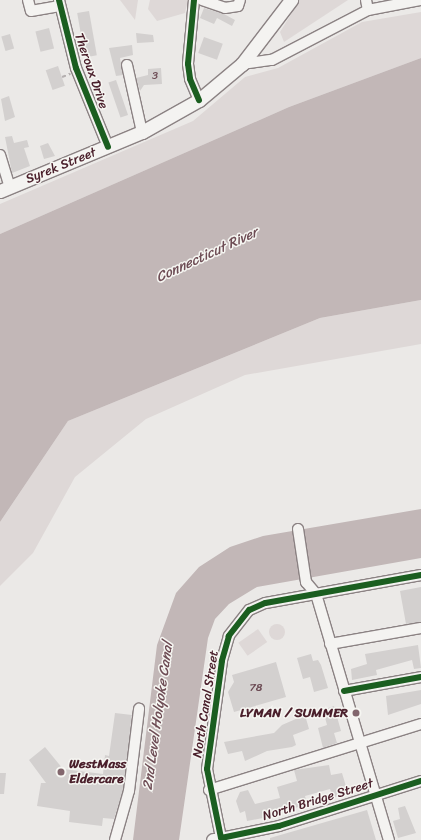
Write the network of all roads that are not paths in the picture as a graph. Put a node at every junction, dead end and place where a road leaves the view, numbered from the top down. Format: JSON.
{"nodes":[{"id":1,"x":28,"y":0,"type":"edge"},
{"id":2,"x":194,"y":0,"type":"edge"},
{"id":3,"x":202,"y":0,"type":"edge"},
{"id":4,"x":240,"y":0,"type":"edge"},
{"id":5,"x":291,"y":0,"type":"edge"},
{"id":6,"x":420,"y":0,"type":"edge"},
{"id":7,"x":60,"y":3,"type":"edge"},
{"id":8,"x":367,"y":5,"type":"edge"},
{"id":9,"x":242,"y":64,"type":"junction"},
{"id":10,"x":127,"y":65,"type":"dead end"},
{"id":11,"x":199,"y":100,"type":"junction"},
{"id":12,"x":142,"y":132,"type":"junction"},
{"id":13,"x":108,"y":147,"type":"junction"},
{"id":14,"x":0,"y":155,"type":"edge"},
{"id":15,"x":5,"y":189,"type":"edge"},
{"id":16,"x":298,"y":529,"type":"dead end"},
{"id":17,"x":421,"y":575,"type":"edge"},
{"id":18,"x":316,"y":594,"type":"junction"},
{"id":19,"x":421,"y":628,"type":"edge"},
{"id":20,"x":330,"y":644,"type":"junction"},
{"id":21,"x":421,"y":677,"type":"edge"},
{"id":22,"x":344,"y":691,"type":"junction"},
{"id":23,"x":139,"y":709,"type":"dead end"},
{"id":24,"x":421,"y":724,"type":"edge"},
{"id":25,"x":359,"y":743,"type":"junction"},
{"id":26,"x":421,"y":781,"type":"edge"},
{"id":27,"x":209,"y":790,"type":"junction"},
{"id":28,"x":375,"y":794,"type":"junction"},
{"id":29,"x":218,"y":839,"type":"edge"},
{"id":30,"x":115,"y":840,"type":"edge"},
{"id":31,"x":389,"y":840,"type":"edge"}],
"edges":[{"from":1,"to":7,"type":"street"},
{"from":2,"to":11,"type":"street"},
{"from":3,"to":4,"type":"street"},
{"from":5,"to":9,"type":"main road","name":"Syrek Street"},
{"from":6,"to":8,"type":"street"},
{"from":7,"to":13,"type":"street","name":"Theroux Drive"},
{"from":8,"to":9,"type":"street"},
{"from":9,"to":11,"type":"main road","name":"Syrek Street"},
{"from":10,"to":12,"type":"street"},
{"from":11,"to":12,"type":"main road","name":"Syrek Street"},
{"from":12,"to":13,"type":"main road","name":"Syrek Street"},
{"from":13,"to":15,"type":"main road","name":"Syrek Street"},
{"from":14,"to":15,"type":"street"},
{"from":16,"to":18,"type":"street"},
{"from":17,"to":18,"type":"street","name":"North Canal Street"},
{"from":18,"to":20,"type":"street"},
{"from":18,"to":27,"type":"street","name":"North Canal Street"},
{"from":19,"to":20,"type":"street"},
{"from":20,"to":22,"type":"street"},
{"from":21,"to":22,"type":"street"},
{"from":22,"to":25,"type":"street"},
{"from":23,"to":30,"type":"street"},
{"from":24,"to":25,"type":"street"},
{"from":25,"to":27,"type":"street"},
{"from":25,"to":28,"type":"street"},
{"from":26,"to":28,"type":"street","name":"North Bridge Street"},
{"from":27,"to":29,"type":"street","name":"North Canal Street"},
{"from":28,"to":29,"type":"street","name":"North Bridge Street"},
{"from":28,"to":31,"type":"street"}]}
